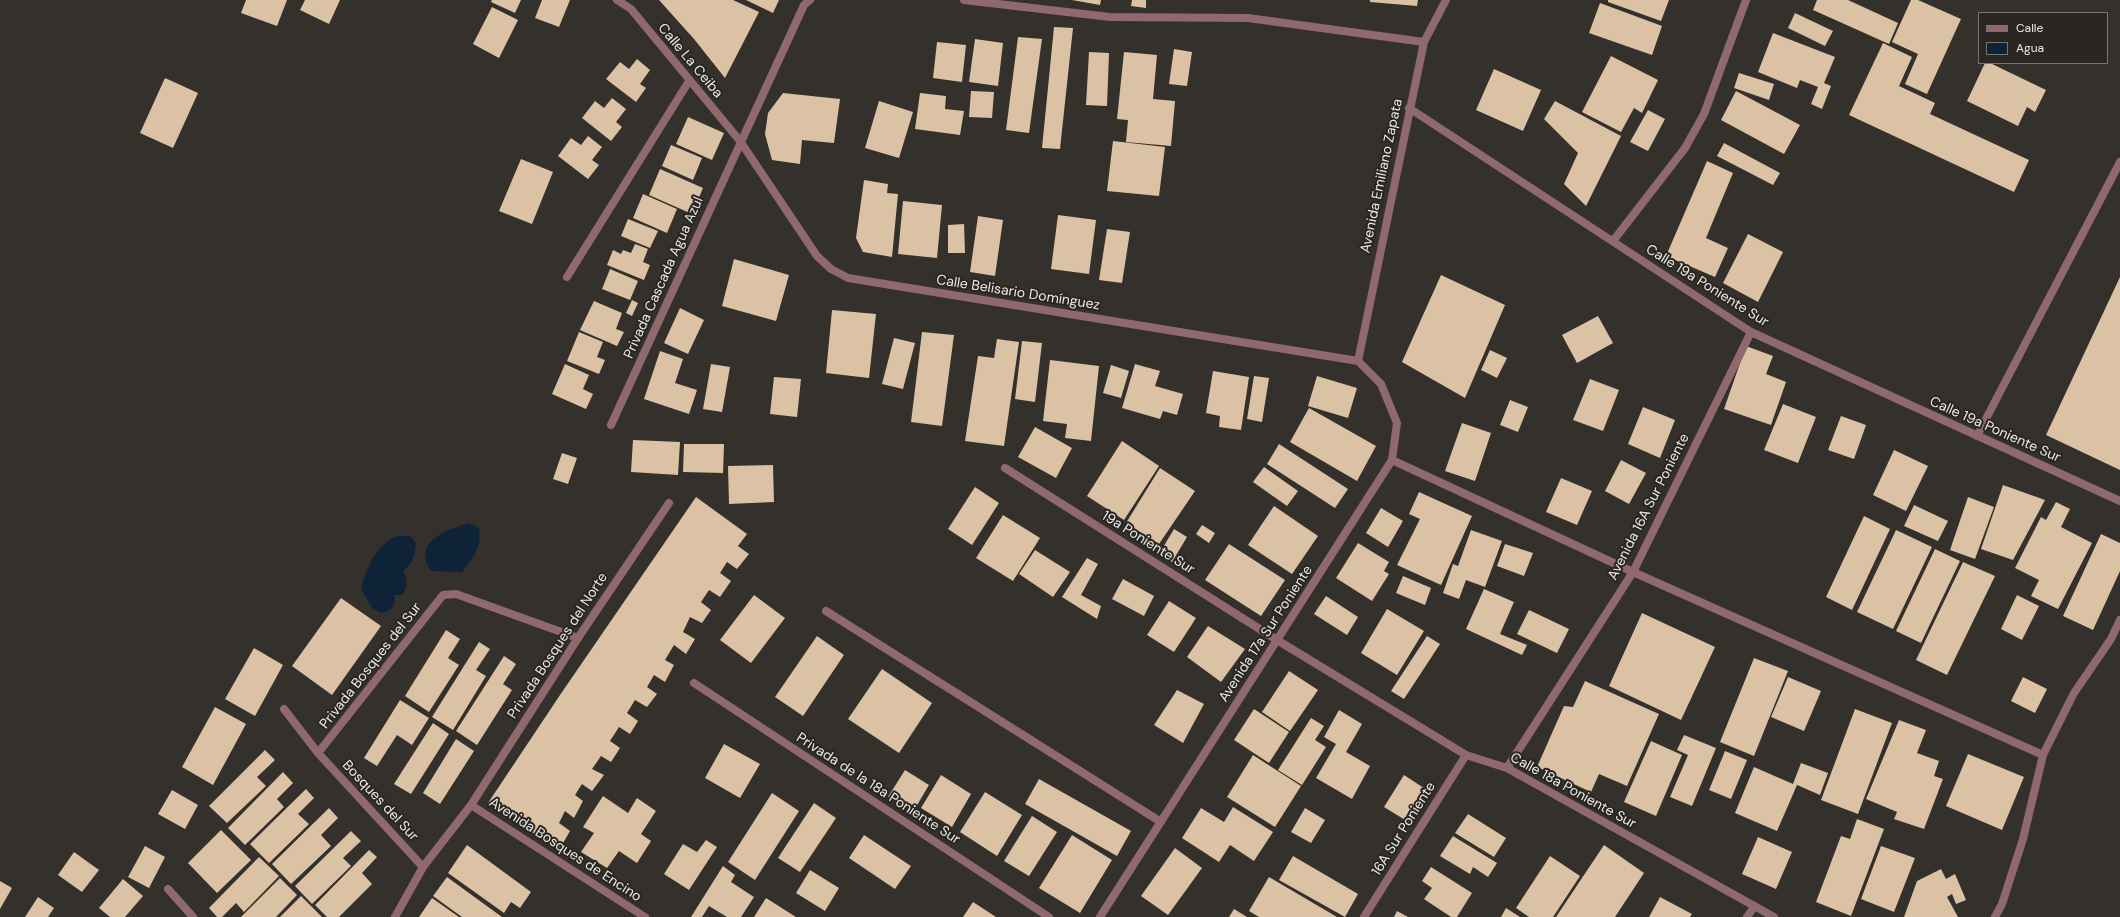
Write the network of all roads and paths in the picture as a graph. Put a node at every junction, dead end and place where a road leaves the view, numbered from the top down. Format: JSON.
{"nodes":[{"id":1,"x":617,"y":0,"type":"edge"},
{"id":2,"x":810,"y":0,"type":"edge"},
{"id":3,"x":964,"y":0,"type":"edge"},
{"id":4,"x":1446,"y":0,"type":"edge"},
{"id":5,"x":1746,"y":0,"type":"edge"},
{"id":6,"x":1424,"y":42,"type":"junction"},
{"id":7,"x":689,"y":81,"type":"junction"},
{"id":8,"x":1409,"y":108,"type":"junction"},
{"id":9,"x":740,"y":141,"type":"junction"},
{"id":10,"x":2120,"y":162,"type":"edge"},
{"id":11,"x":1612,"y":241,"type":"junction"},
{"id":12,"x":567,"y":277,"type":"dead end"},
{"id":13,"x":1751,"y":332,"type":"junction"},
{"id":14,"x":1358,"y":361,"type":"junction"},
{"id":15,"x":611,"y":425,"type":"dead end"},
{"id":16,"x":1977,"y":436,"type":"junction"},
{"id":17,"x":1392,"y":460,"type":"junction"},
{"id":18,"x":1005,"y":468,"type":"dead end"},
{"id":19,"x":2120,"y":500,"type":"edge"},
{"id":20,"x":669,"y":503,"type":"dead end"},
{"id":21,"x":1632,"y":572,"type":"junction"},
{"id":22,"x":826,"y":611,"type":"dead end"},
{"id":23,"x":2120,"y":620,"type":"edge"},
{"id":24,"x":578,"y":638,"type":"junction"},
{"id":25,"x":1277,"y":640,"type":"junction"},
{"id":26,"x":694,"y":683,"type":"dead end"},
{"id":27,"x":284,"y":709,"type":"dead end"},
{"id":28,"x":318,"y":754,"type":"junction"},
{"id":29,"x":1466,"y":755,"type":"junction"},
{"id":30,"x":2043,"y":755,"type":"junction"},
{"id":31,"x":1507,"y":768,"type":"junction"},
{"id":32,"x":471,"y":805,"type":"junction"},
{"id":33,"x":1161,"y":822,"type":"junction"},
{"id":34,"x":423,"y":867,"type":"junction"},
{"id":35,"x":168,"y":889,"type":"dead end"},
{"id":36,"x":1754,"y":907,"type":"junction"},
{"id":37,"x":193,"y":917,"type":"edge"},
{"id":38,"x":395,"y":917,"type":"edge"},
{"id":39,"x":645,"y":917,"type":"edge"},
{"id":40,"x":1049,"y":917,"type":"edge"},
{"id":41,"x":1100,"y":917,"type":"edge"},
{"id":42,"x":1364,"y":917,"type":"edge"},
{"id":43,"x":1747,"y":917,"type":"edge"},
{"id":44,"x":1774,"y":917,"type":"edge"},
{"id":45,"x":1995,"y":917,"type":"edge"}],
"edges":[{"from":1,"to":7,"type":"street","name":"Calle La Ceiba"},
{"from":2,"to":9,"type":"street","name":"Privada Cascada Agua Azul"},
{"from":3,"to":6,"type":"street"},
{"from":4,"to":6,"type":"street","name":"Avenida Emiliano Zapata"},
{"from":5,"to":11,"type":"street"},
{"from":6,"to":8,"type":"street","name":"Avenida Emiliano Zapata"},
{"from":7,"to":9,"type":"street","name":"Calle La Ceiba"},
{"from":7,"to":12,"type":"street"},
{"from":8,"to":11,"type":"street","name":"Calle 19a Poniente Sur"},
{"from":8,"to":14,"type":"street","name":"Avenida Emiliano Zapata"},
{"from":9,"to":14,"type":"street","name":"Calle Belisario Domínguez"},
{"from":9,"to":15,"type":"street","name":"Privada Cascada Agua Azul"},
{"from":10,"to":16,"type":"street"},
{"from":11,"to":13,"type":"street","name":"Calle 19a Poniente Sur"},
{"from":13,"to":16,"type":"street","name":"Calle 19a Poniente Sur"},
{"from":13,"to":21,"type":"street","name":"Avenida 16A Sur Poniente"},
{"from":14,"to":17,"type":"street","name":"Avenida 17a Sur Poniente"},
{"from":16,"to":19,"type":"street","name":"Calle 19a Poniente Sur"},
{"from":17,"to":21,"type":"street"},
{"from":17,"to":25,"type":"street","name":"Avenida 17a Sur Poniente"},
{"from":18,"to":25,"type":"street","name":"19a Poniente Sur"},
{"from":20,"to":24,"type":"street","name":"Privada Bosques del Norte"},
{"from":21,"to":30,"type":"street"},
{"from":21,"to":31,"type":"street","name":"Avenida 16A Sur Poniente"},
{"from":22,"to":33,"type":"street"},
{"from":23,"to":30,"type":"street"},
{"from":24,"to":28,"type":"street","name":"Privada Bosques del Sur"},
{"from":24,"to":32,"type":"street","name":"Privada Bosques del Norte"},
{"from":25,"to":29,"type":"street","name":"Calle 18a Poniente Sur"},
{"from":25,"to":33,"type":"street","name":"Avenida 17a Sur Poniente"},
{"from":26,"to":40,"type":"street","name":"Privada de la 18a Poniente Sur"},
{"from":27,"to":28,"type":"street","name":"Bosques del Sur"},
{"from":28,"to":34,"type":"street","name":"Bosques del Sur"},
{"from":29,"to":31,"type":"street","name":"Calle 18a Poniente Sur"},
{"from":29,"to":42,"type":"street","name":"16A Sur Poniente"},
{"from":30,"to":45,"type":"street"},
{"from":31,"to":36,"type":"street","name":"Calle 18a Poniente Sur"},
{"from":32,"to":34,"type":"street","name":"Privada Bosques del Norte"},
{"from":32,"to":39,"type":"street","name":"Avenida Bosques de Encino"},
{"from":33,"to":41,"type":"street","name":"Avenida 17a Sur Poniente"},
{"from":34,"to":38,"type":"street","name":"Privada Bosques del Norte"},
{"from":35,"to":37,"type":"street"},
{"from":36,"to":43,"type":"street"},
{"from":36,"to":44,"type":"street","name":"Calle 18a Poniente Sur"}]}
